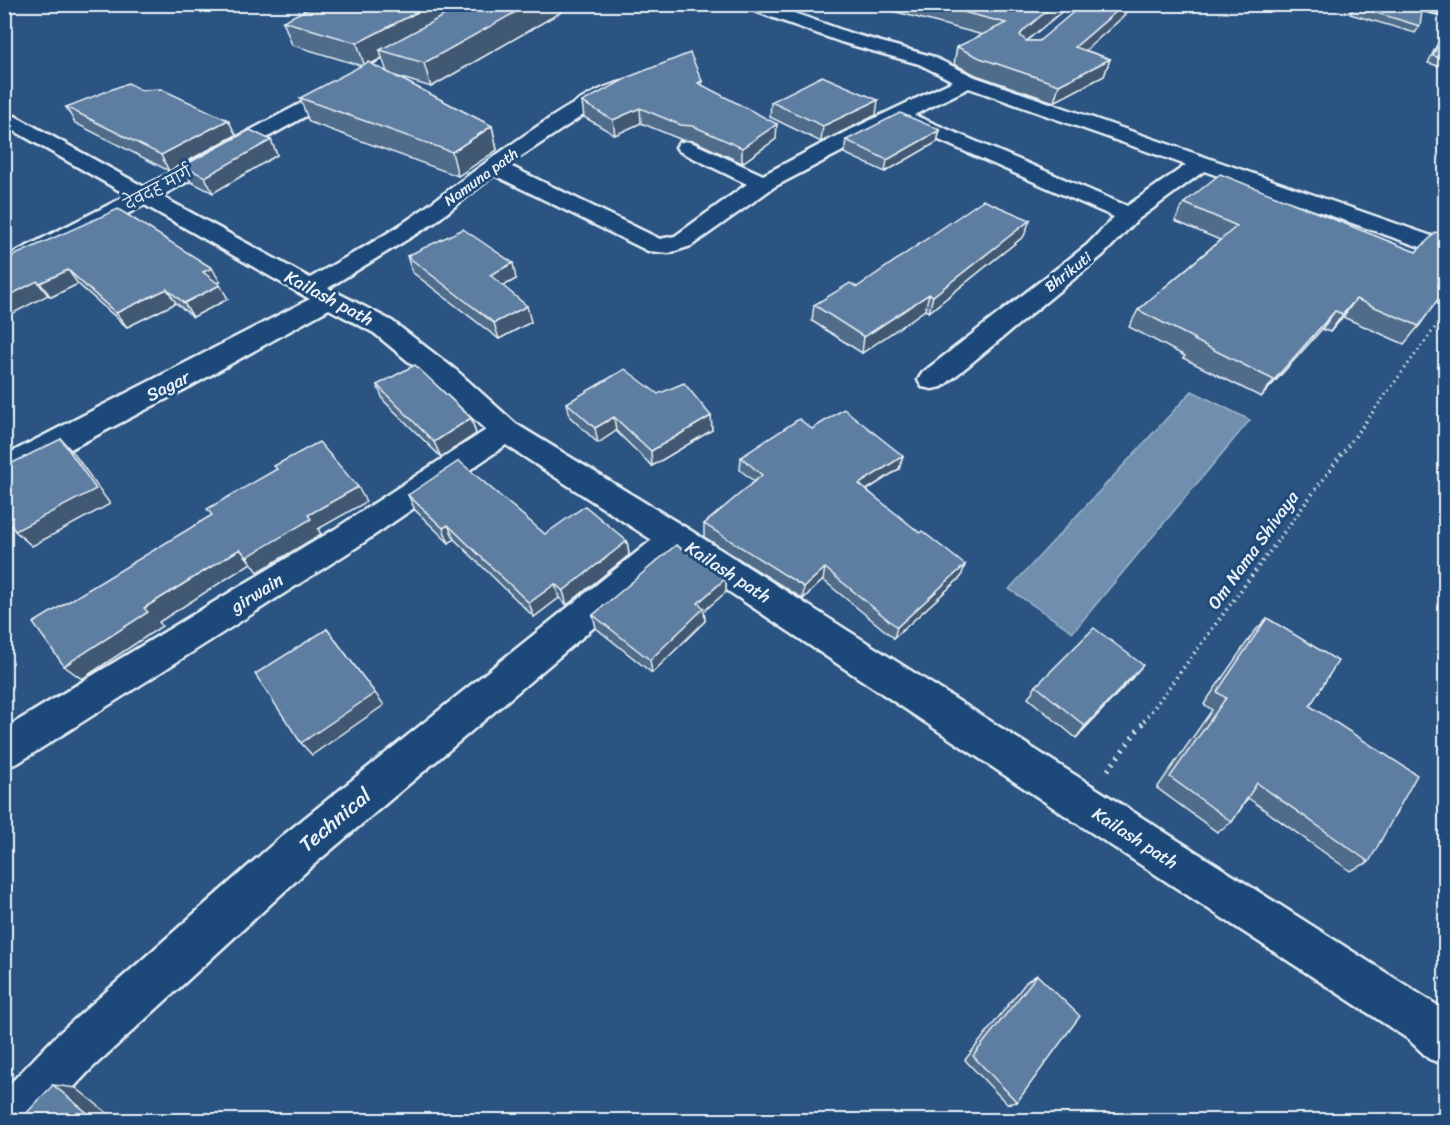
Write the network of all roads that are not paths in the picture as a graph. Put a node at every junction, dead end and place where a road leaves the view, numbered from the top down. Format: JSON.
{"nodes":[{"id":1,"x":501,"y":4,"type":"edge"},
{"id":2,"x":752,"y":4,"type":"edge"},
{"id":3,"x":1419,"y":4,"type":"edge"},
{"id":4,"x":1446,"y":10,"type":"edge"},
{"id":5,"x":644,"y":75,"type":"edge"},
{"id":6,"x":968,"y":81,"type":"junction"},
{"id":7,"x":4,"y":116,"type":"edge"},
{"id":8,"x":900,"y":116,"type":"junction"},
{"id":9,"x":686,"y":147,"type":"edge"},
{"id":10,"x":1202,"y":163,"type":"junction"},
{"id":11,"x":492,"y":166,"type":"junction"},
{"id":12,"x":763,"y":183,"type":"junction"},
{"id":13,"x":144,"y":196,"type":"junction"},
{"id":14,"x":1129,"y":215,"type":"junction"},
{"id":15,"x":1446,"y":249,"type":"edge"},
{"id":16,"x":4,"y":268,"type":"edge"},
{"id":17,"x":319,"y":294,"type":"junction"},
{"id":18,"x":932,"y":380,"type":"dead end"},
{"id":19,"x":506,"y":431,"type":"junction"},
{"id":20,"x":4,"y":470,"type":"edge"},
{"id":21,"x":677,"y":538,"type":"junction"},
{"id":22,"x":4,"y":750,"type":"edge"},
{"id":23,"x":1446,"y":1042,"type":"edge"},
{"id":24,"x":10,"y":1120,"type":"edge"}],
"edges":[{"from":1,"to":13,"type":"street","name":"देवदह मार्ग"},
{"from":2,"to":6,"type":"street"},
{"from":3,"to":4,"type":"street"},
{"from":5,"to":11,"type":"street","name":"Namuna path"},
{"from":6,"to":8,"type":"street"},
{"from":6,"to":10,"type":"street"},
{"from":7,"to":13,"type":"street","name":"Kailash path"},
{"from":8,"to":12,"type":"street"},
{"from":8,"to":14,"type":"street"},
{"from":9,"to":12,"type":"street"},
{"from":10,"to":14,"type":"street","name":"Bhrikuti"},
{"from":10,"to":15,"type":"street"},
{"from":11,"to":12,"type":"street"},
{"from":11,"to":17,"type":"street","name":"Namuna path"},
{"from":13,"to":16,"type":"street","name":"देवदह मार्ग"},
{"from":13,"to":17,"type":"street","name":"Kailash path"},
{"from":14,"to":18,"type":"street","name":"Bhrikuti"},
{"from":17,"to":19,"type":"street","name":"Kailash path"},
{"from":17,"to":20,"type":"street","name":"Sagar"},
{"from":19,"to":21,"type":"street","name":"Kailash path"},
{"from":19,"to":22,"type":"street","name":"girwain"},
{"from":21,"to":23,"type":"street","name":"Kailash path"},
{"from":21,"to":24,"type":"street","name":"Technical"}]}
